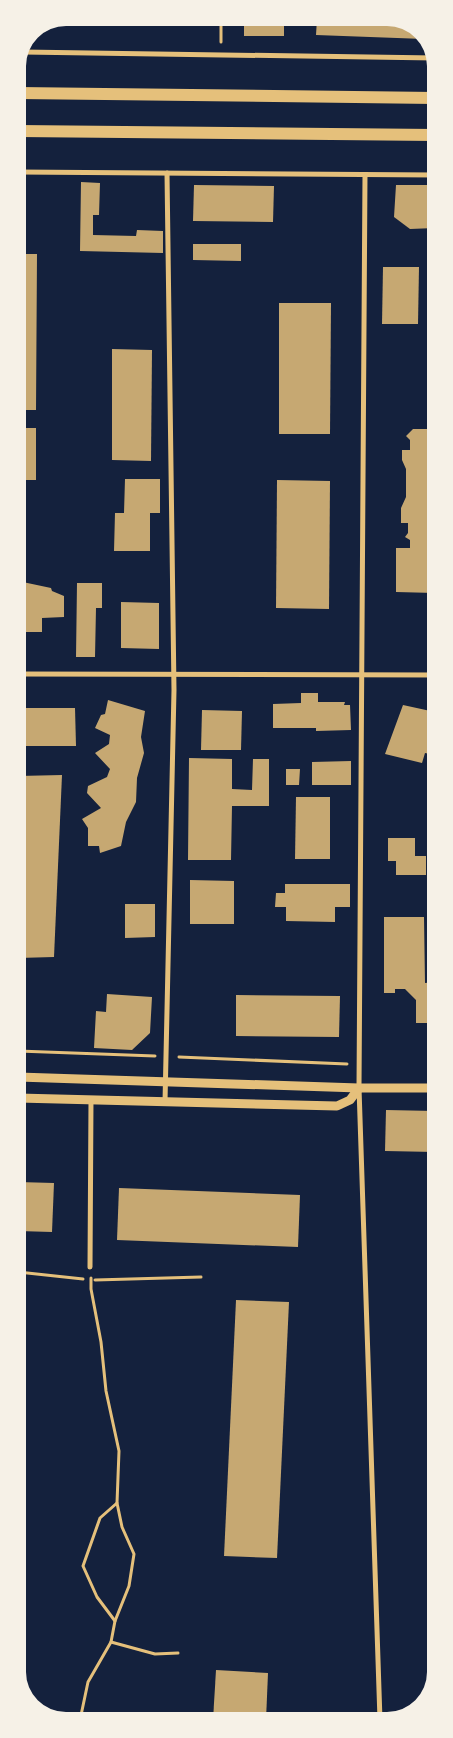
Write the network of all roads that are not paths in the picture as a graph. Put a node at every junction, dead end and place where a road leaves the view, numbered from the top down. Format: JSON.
{"nodes":[{"id":1,"x":29,"y":52,"type":"edge"},
{"id":2,"x":426,"y":58,"type":"edge"},
{"id":3,"x":26,"y":92,"type":"edge"},
{"id":4,"x":427,"y":98,"type":"edge"},
{"id":5,"x":26,"y":131,"type":"edge"},
{"id":6,"x":427,"y":135,"type":"edge"},
{"id":7,"x":26,"y":172,"type":"edge"},
{"id":8,"x":167,"y":174,"type":"junction"},
{"id":9,"x":365,"y":174,"type":"junction"},
{"id":10,"x":427,"y":175,"type":"edge"},
{"id":11,"x":26,"y":674,"type":"edge"},
{"id":12,"x":174,"y":675,"type":"junction"},
{"id":13,"x":362,"y":675,"type":"junction"},
{"id":14,"x":427,"y":675,"type":"edge"},
{"id":15,"x":26,"y":1077,"type":"edge"},
{"id":16,"x":164,"y":1083,"type":"junction"},
{"id":17,"x":359,"y":1088,"type":"junction"},
{"id":18,"x":427,"y":1088,"type":"edge"},
{"id":19,"x":26,"y":1098,"type":"edge"},
{"id":20,"x":91,"y":1100,"type":"junction"},
{"id":21,"x":164,"y":1102,"type":"junction"},
{"id":22,"x":90,"y":1267,"type":"road end"},
{"id":23,"x":380,"y":1712,"type":"edge"}],
"edges":[{"from":1,"to":2,"type":"street"},
{"from":3,"to":4,"type":"main road"},
{"from":5,"to":6,"type":"main road"},
{"from":7,"to":8,"type":"street"},
{"from":8,"to":9,"type":"street"},
{"from":8,"to":12,"type":"street"},
{"from":9,"to":10,"type":"street"},
{"from":9,"to":13,"type":"street"},
{"from":11,"to":12,"type":"street"},
{"from":12,"to":13,"type":"street"},
{"from":12,"to":16,"type":"street"},
{"from":13,"to":14,"type":"street"},
{"from":13,"to":17,"type":"street"},
{"from":15,"to":16,"type":"street"},
{"from":16,"to":17,"type":"street"},
{"from":16,"to":21,"type":"street"},
{"from":17,"to":18,"type":"street"},
{"from":17,"to":21,"type":"street"},
{"from":17,"to":23,"type":"street"},
{"from":19,"to":20,"type":"street"},
{"from":20,"to":21,"type":"street"},
{"from":20,"to":22,"type":"street"}]}
